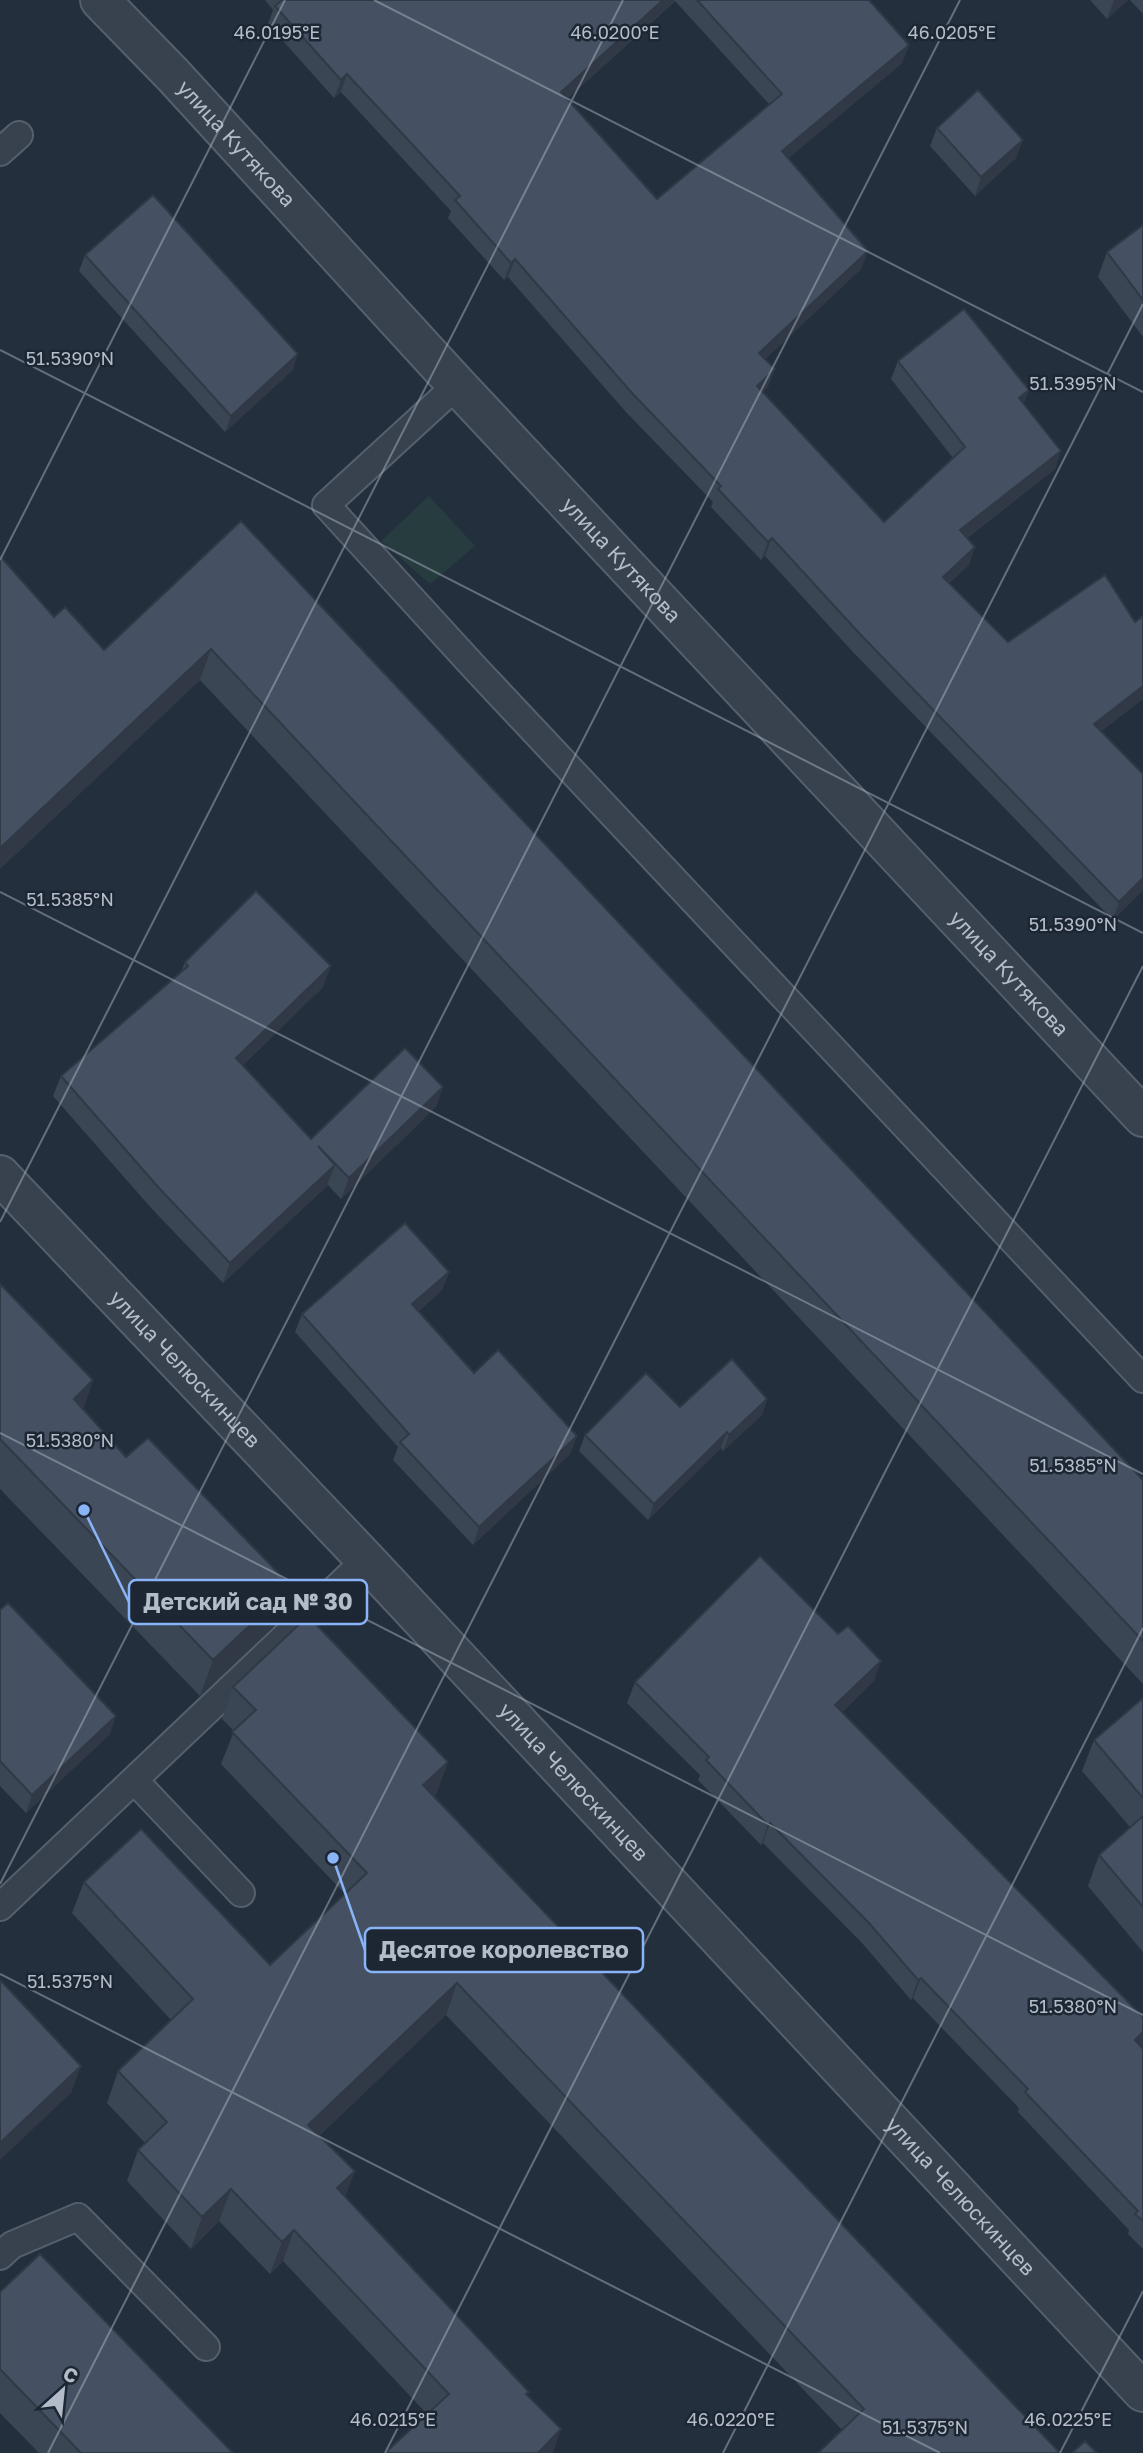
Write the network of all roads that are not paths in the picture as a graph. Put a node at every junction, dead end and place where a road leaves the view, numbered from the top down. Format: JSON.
{"nodes":[{"id":1,"x":100,"y":0,"type":"edge"},
{"id":2,"x":457,"y":385,"type":"junction"},
{"id":3,"x":1143,"y":1117,"type":"edge"},
{"id":4,"x":0,"y":1175,"type":"edge"},
{"id":5,"x":1143,"y":1379,"type":"edge"},
{"id":6,"x":366,"y":1560,"type":"junction"},
{"id":7,"x":134,"y":1780,"type":"junction"},
{"id":8,"x":241,"y":1893,"type":"dead end"},
{"id":9,"x":0,"y":1906,"type":"edge"},
{"id":10,"x":0,"y":2256,"type":"edge"},
{"id":11,"x":206,"y":2347,"type":"dead end"},
{"id":12,"x":1143,"y":2392,"type":"edge"}],
"edges":[{"from":1,"to":2,"type":"street","name":"улица Кутякова"},
{"from":2,"to":3,"type":"street","name":"улица Кутякова"},
{"from":2,"to":5,"type":"lane"},
{"from":4,"to":6,"type":"street","name":"улица Челюскинцев"},
{"from":6,"to":7,"type":"lane"},
{"from":6,"to":12,"type":"street","name":"улица Челюскинцев"},
{"from":7,"to":8,"type":"lane"},
{"from":7,"to":9,"type":"lane"},
{"from":10,"to":11,"type":"lane"}]}
